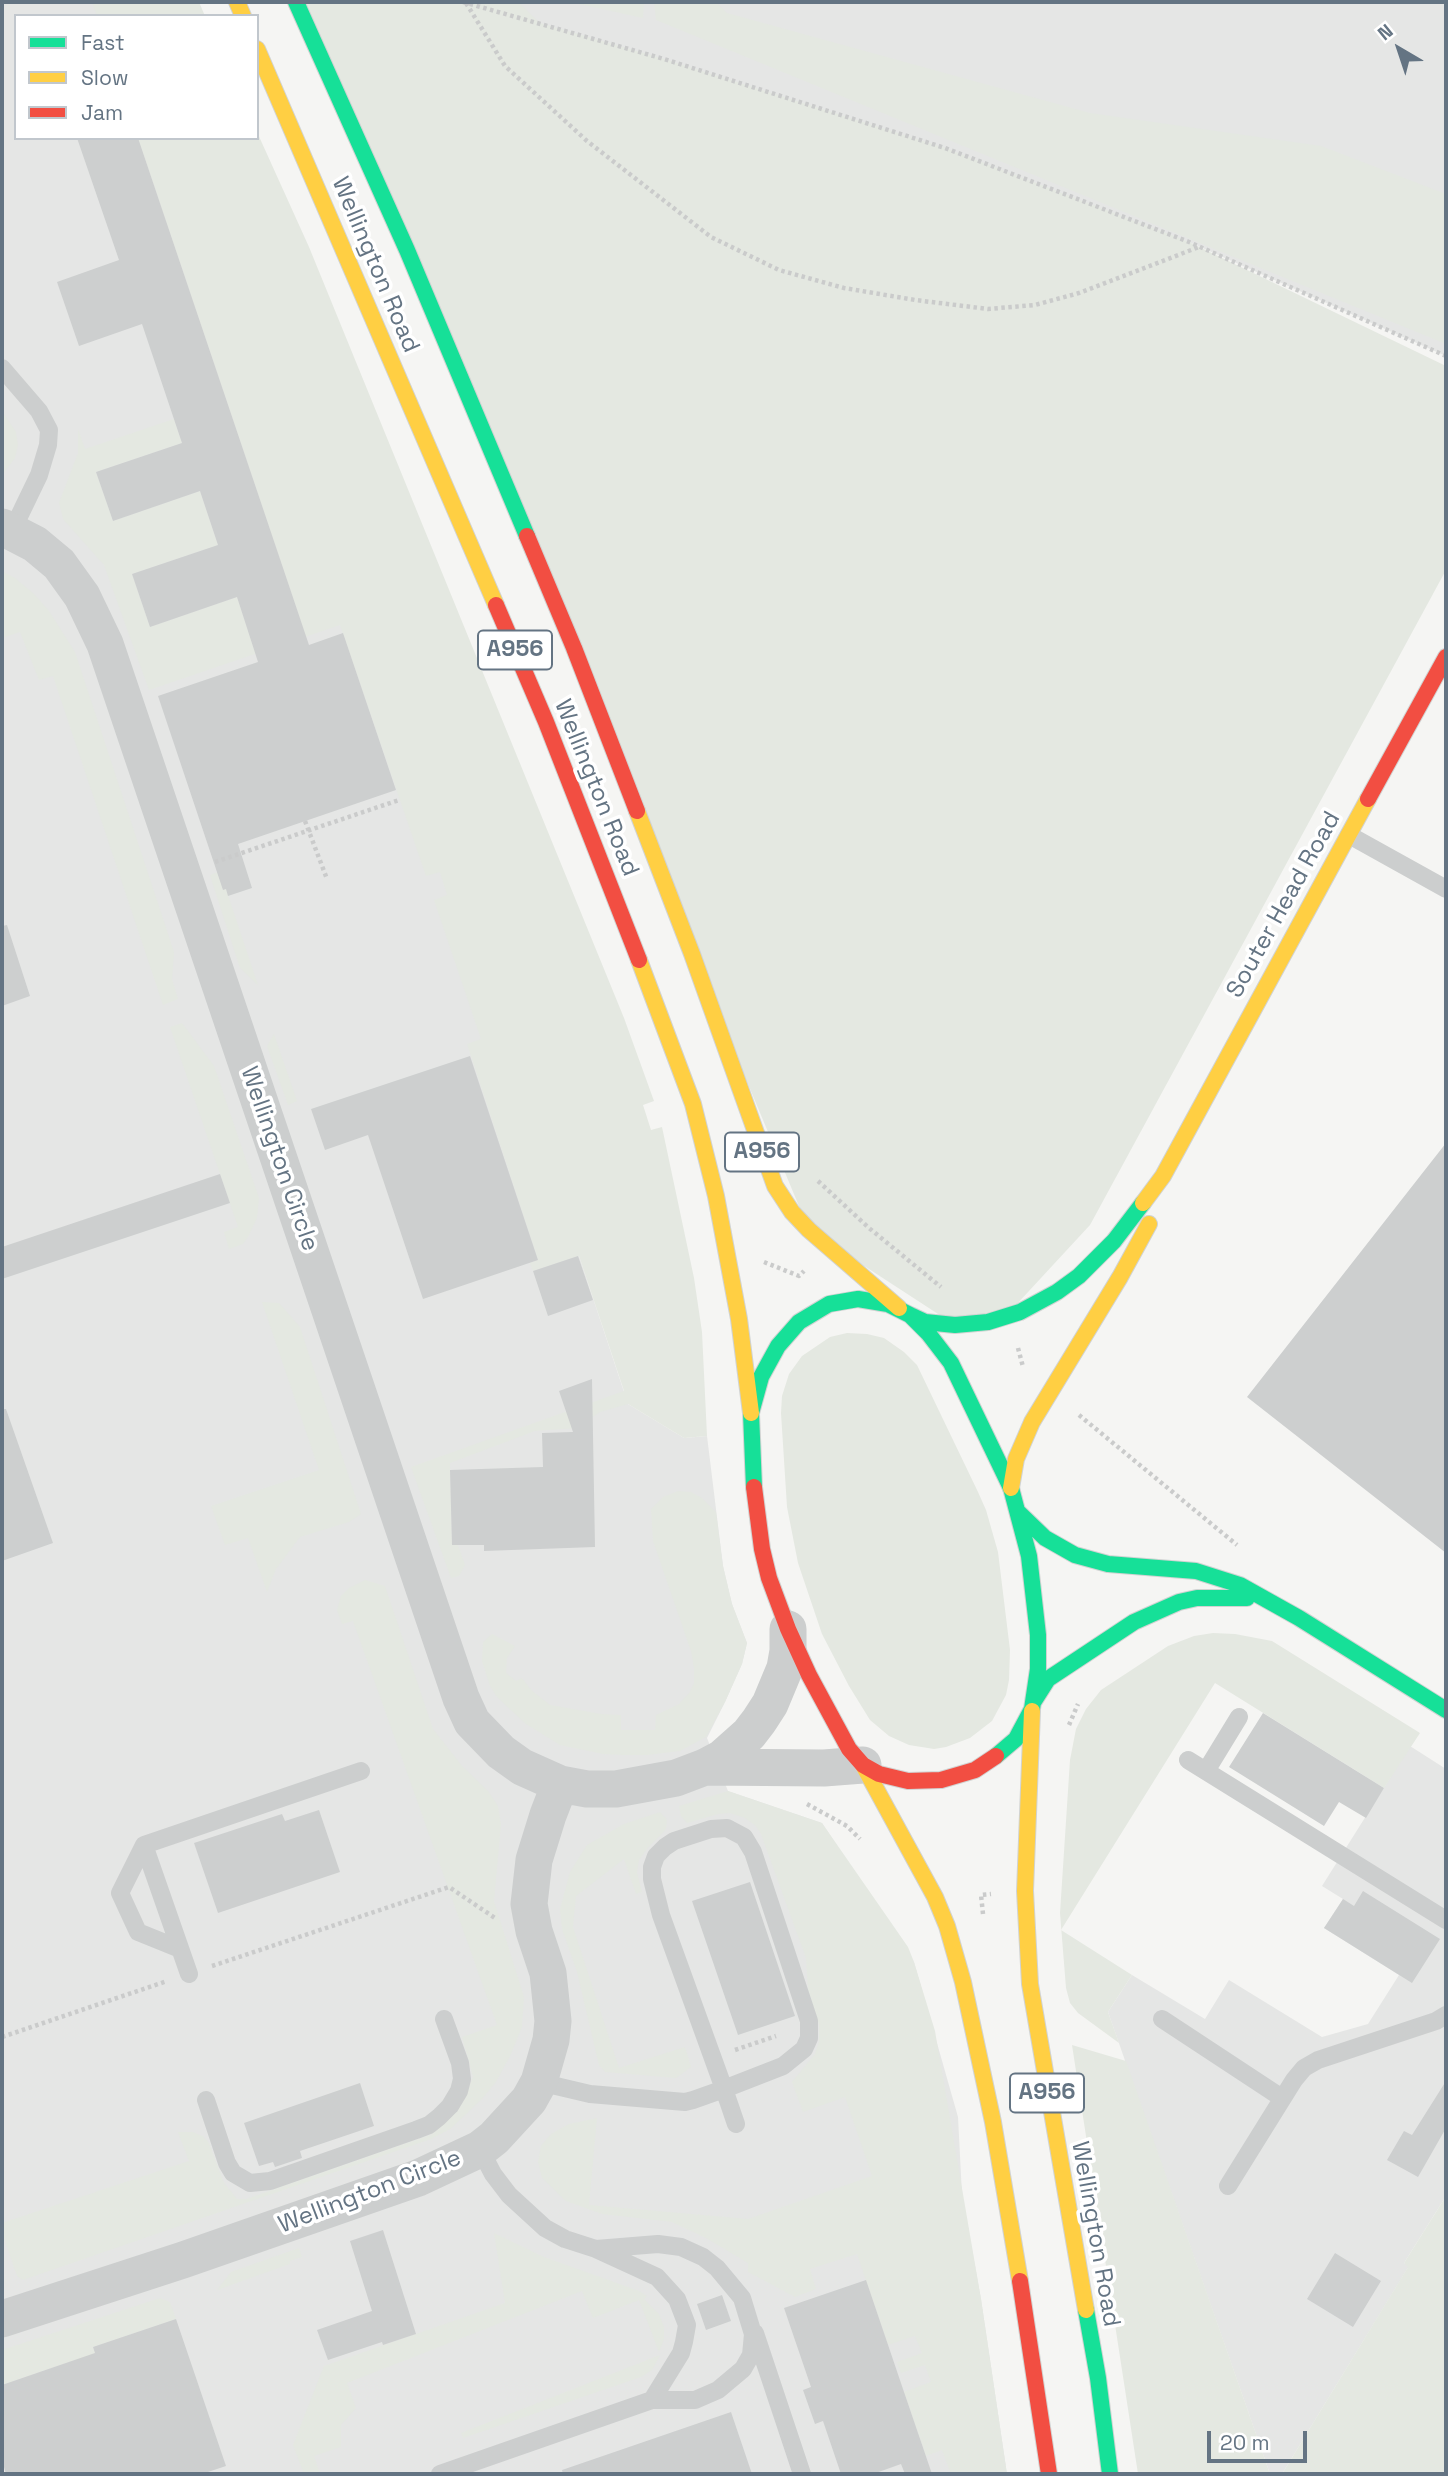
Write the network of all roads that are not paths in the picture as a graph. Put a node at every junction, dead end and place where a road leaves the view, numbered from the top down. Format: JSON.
{"nodes":[{"id":1,"x":296,"y":2,"type":"edge"},
{"id":2,"x":259,"y":54,"type":"edge"},
{"id":3,"x":2,"y":368,"type":"edge"},
{"id":4,"x":7,"y":529,"type":"edge"},
{"id":5,"x":1446,"y":657,"type":"edge"},
{"id":6,"x":1349,"y":835,"type":"junction"},
{"id":7,"x":1446,"y":889,"type":"edge"},
{"id":8,"x":1163,"y":1176,"type":"junction"},
{"id":9,"x":905,"y":1312,"type":"junction"},
{"id":10,"x":751,"y":1413,"type":"junction"},
{"id":11,"x":1011,"y":1488,"type":"junction"},
{"id":12,"x":1018,"y":1512,"type":"junction"},
{"id":13,"x":1263,"y":1599,"type":"junction"},
{"id":14,"x":788,"y":1629,"type":"junction"},
{"id":15,"x":1033,"y":1705,"type":"junction"},
{"id":16,"x":1446,"y":1710,"type":"edge"},
{"id":17,"x":1239,"y":1717,"type":"dead end"},
{"id":18,"x":1188,"y":1760,"type":"dead end"},
{"id":19,"x":863,"y":1765,"type":"junction"},
{"id":20,"x":705,"y":1768,"type":"junction"},
{"id":21,"x":361,"y":1771,"type":"dead end"},
{"id":22,"x":1206,"y":1771,"type":"junction"},
{"id":23,"x":560,"y":1784,"type":"junction"},
{"id":24,"x":144,"y":1845,"type":"junction"},
{"id":25,"x":1446,"y":1920,"type":"edge"},
{"id":26,"x":180,"y":1949,"type":"junction"},
{"id":27,"x":189,"y":1974,"type":"road end"},
{"id":28,"x":1446,"y":2015,"type":"edge"},
{"id":29,"x":444,"y":2019,"type":"dead end"},
{"id":30,"x":1162,"y":2019,"type":"dead end"},
{"id":31,"x":538,"y":2082,"type":"junction"},
{"id":32,"x":724,"y":2089,"type":"junction"},
{"id":33,"x":1282,"y":2098,"type":"junction"},
{"id":34,"x":206,"y":2100,"type":"dead end"},
{"id":35,"x":736,"y":2124,"type":"dead end"},
{"id":36,"x":480,"y":2149,"type":"junction"},
{"id":37,"x":1228,"y":2186,"type":"dead end"},
{"id":38,"x":596,"y":2249,"type":"junction"},
{"id":39,"x":749,"y":2316,"type":"junction"},
{"id":40,"x":2,"y":2319,"type":"edge"},
{"id":41,"x":652,"y":2400,"type":"junction"},
{"id":42,"x":440,"y":2474,"type":"edge"},
{"id":43,"x":802,"y":2474,"type":"edge"},
{"id":44,"x":1049,"y":2474,"type":"edge"},
{"id":45,"x":1110,"y":2474,"type":"edge"}],
"edges":[{"from":1,"to":9,"type":"main road","name":"Wellington Road","number":"A956"},
{"from":2,"to":10,"type":"main road","name":"Wellington Road","number":"A956"},
{"from":3,"to":4,"type":"lane"},
{"from":4,"to":23,"type":"street","name":"Wellington Circle"},
{"from":5,"to":6,"type":"main road","name":"Souter Head Road"},
{"from":6,"to":7,"type":"lane"},
{"from":6,"to":8,"type":"main road","name":"Souter Head Road"},
{"from":8,"to":9,"type":"main road","name":"Souter Head Road"},
{"from":8,"to":11,"type":"main road","name":"Souter Head Road"},
{"from":9,"to":10,"type":"main road","number":"A956"},
{"from":9,"to":11,"type":"main road","number":"A956"},
{"from":10,"to":14,"type":"main road","number":"A956"},
{"from":11,"to":12,"type":"main road","number":"A956"},
{"from":12,"to":13,"type":"main road"},
{"from":12,"to":15,"type":"main road","number":"A956"},
{"from":13,"to":15,"type":"main road"},
{"from":13,"to":16,"type":"main road"},
{"from":14,"to":19,"type":"main road","number":"A956"},
{"from":14,"to":20,"type":"street","name":"Wellington Circle"},
{"from":15,"to":19,"type":"main road","number":"A956"},
{"from":15,"to":45,"type":"main road","name":"Wellington Road","number":"A956"},
{"from":17,"to":22,"type":"lane"},
{"from":18,"to":22,"type":"lane"},
{"from":19,"to":20,"type":"street","name":"Wellington Circle"},
{"from":19,"to":44,"type":"main road","number":"A956"},
{"from":20,"to":23,"type":"street","name":"Wellington Circle"},
{"from":21,"to":24,"type":"lane"},
{"from":22,"to":25,"type":"lane"},
{"from":23,"to":31,"type":"street","name":"Wellington Circle"},
{"from":24,"to":26,"type":"lane"},
{"from":24,"to":26,"type":"lane"},
{"from":26,"to":27,"type":"lane"},
{"from":28,"to":33,"type":"lane"},
{"from":29,"to":34,"type":"lane"},
{"from":30,"to":33,"type":"lane"},
{"from":31,"to":32,"type":"lane"},
{"from":31,"to":36,"type":"street","name":"Wellington Circle"},
{"from":32,"to":32,"type":"lane"},
{"from":32,"to":35,"type":"lane"},
{"from":33,"to":37,"type":"lane"},
{"from":36,"to":38,"type":"lane"},
{"from":36,"to":40,"type":"street","name":"Wellington Circle"},
{"from":38,"to":39,"type":"lane"},
{"from":38,"to":41,"type":"lane"},
{"from":39,"to":41,"type":"lane"},
{"from":39,"to":43,"type":"lane"},
{"from":41,"to":42,"type":"lane"}]}
